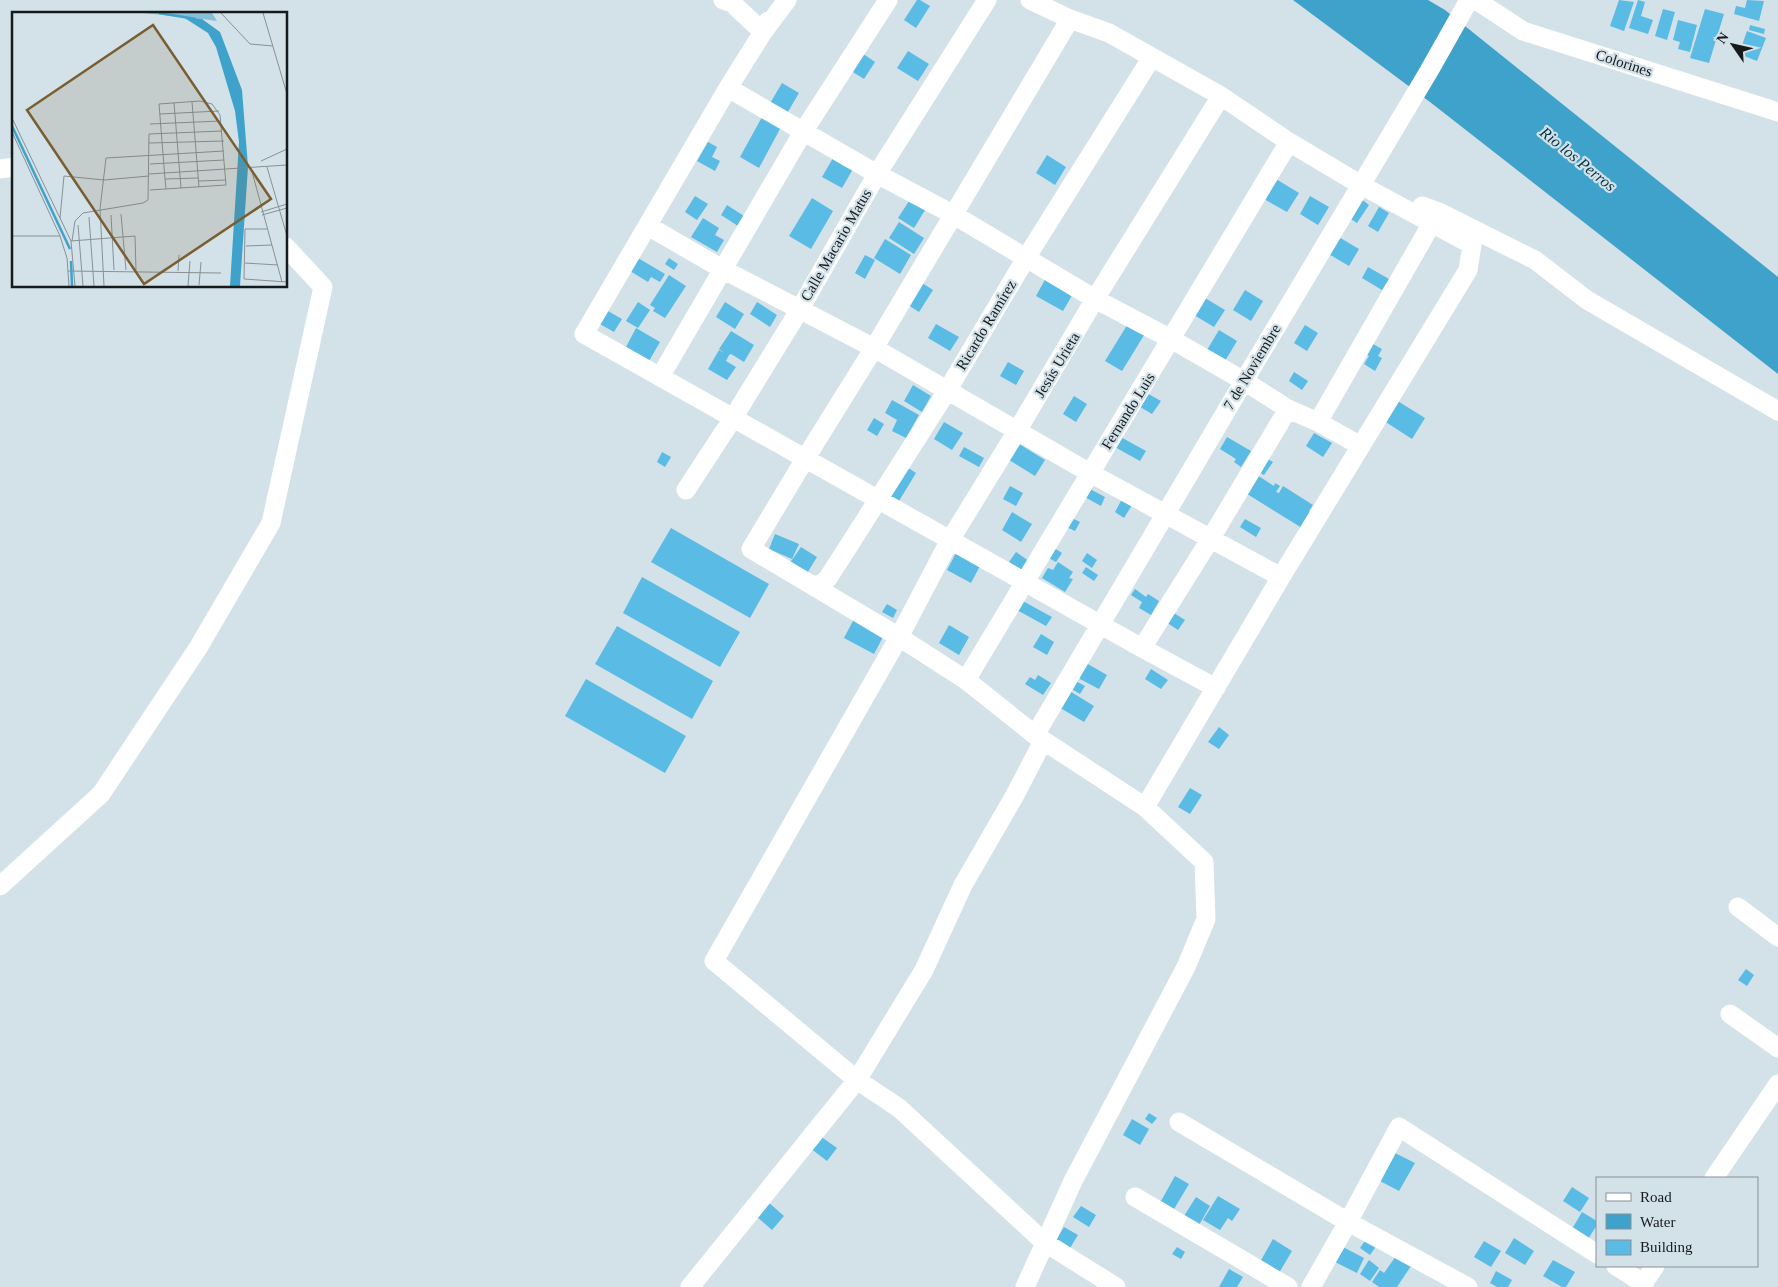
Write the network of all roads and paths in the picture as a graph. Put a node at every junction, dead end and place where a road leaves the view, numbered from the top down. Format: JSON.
{"nodes":[{"id":1,"x":723,"y":0,"type":"edge"},
{"id":2,"x":778,"y":0,"type":"edge"},
{"id":3,"x":787,"y":0,"type":"edge"},
{"id":4,"x":888,"y":0,"type":"edge"},
{"id":5,"x":987,"y":0,"type":"edge"},
{"id":6,"x":1030,"y":0,"type":"edge"},
{"id":7,"x":1469,"y":0,"type":"edge"},
{"id":8,"x":1476,"y":0,"type":"edge"},
{"id":9,"x":1070,"y":19,"type":"junction"},
{"id":10,"x":763,"y":32,"type":"junction"},
{"id":11,"x":1152,"y":57,"type":"junction"},
{"id":12,"x":728,"y":88,"type":"junction"},
{"id":13,"x":1221,"y":96,"type":"junction"},
{"id":14,"x":1778,"y":112,"type":"edge"},
{"id":15,"x":804,"y":132,"type":"junction"},
{"id":16,"x":1289,"y":142,"type":"junction"},
{"id":17,"x":876,"y":174,"type":"junction"},
{"id":18,"x":1361,"y":185,"type":"junction"},
{"id":19,"x":954,"y":215,"type":"junction"},
{"id":20,"x":1432,"y":223,"type":"junction"},
{"id":21,"x":648,"y":226,"type":"junction"},
{"id":22,"x":288,"y":249,"type":"edge"},
{"id":23,"x":1026,"y":258,"type":"junction"},
{"id":24,"x":724,"y":270,"type":"junction"},
{"id":25,"x":1095,"y":299,"type":"junction"},
{"id":26,"x":800,"y":310,"type":"junction"},
{"id":27,"x":1171,"y":339,"type":"junction"},
{"id":28,"x":874,"y":348,"type":"junction"},
{"id":29,"x":660,"y":377,"type":"junction"},
{"id":30,"x":1244,"y":381,"type":"junction"},
{"id":31,"x":947,"y":391,"type":"junction"},
{"id":32,"x":1288,"y":409,"type":"junction"},
{"id":33,"x":1778,"y":411,"type":"edge"},
{"id":34,"x":733,"y":418,"type":"junction"},
{"id":35,"x":1318,"y":422,"type":"junction"},
{"id":36,"x":1017,"y":431,"type":"junction"},
{"id":37,"x":1361,"y":446,"type":"junction"},
{"id":38,"x":805,"y":459,"type":"junction"},
{"id":39,"x":1090,"y":473,"type":"junction"},
{"id":40,"x":686,"y":490,"type":"dead end"},
{"id":41,"x":878,"y":500,"type":"junction"},
{"id":42,"x":1165,"y":515,"type":"junction"},
{"id":43,"x":1211,"y":538,"type":"junction"},
{"id":44,"x":950,"y":540,"type":"junction"},
{"id":45,"x":1281,"y":577,"type":"junction"},
{"id":46,"x":1025,"y":582,"type":"junction"},
{"id":47,"x":813,"y":586,"type":"junction"},
{"id":48,"x":1100,"y":624,"type":"junction"},
{"id":49,"x":899,"y":637,"type":"junction"},
{"id":50,"x":1142,"y":648,"type":"junction"},
{"id":51,"x":966,"y":680,"type":"junction"},
{"id":52,"x":1216,"y":688,"type":"junction"},
{"id":53,"x":1039,"y":738,"type":"junction"},
{"id":54,"x":1145,"y":808,"type":"junction"},
{"id":55,"x":0,"y":886,"type":"edge"},
{"id":56,"x":1738,"y":907,"type":"dead end"},
{"id":57,"x":1778,"y":937,"type":"edge"},
{"id":58,"x":1730,"y":1014,"type":"dead end"},
{"id":59,"x":1778,"y":1048,"type":"edge"},
{"id":60,"x":857,"y":1080,"type":"junction"},
{"id":61,"x":1778,"y":1084,"type":"edge"},
{"id":62,"x":1179,"y":1122,"type":"dead end"},
{"id":63,"x":1715,"y":1177,"type":"edge"},
{"id":64,"x":1135,"y":1197,"type":"dead end"},
{"id":65,"x":1348,"y":1222,"type":"junction"},
{"id":66,"x":1044,"y":1242,"type":"junction"},
{"id":67,"x":1596,"y":1253,"type":"edge"},
{"id":68,"x":1617,"y":1267,"type":"edge"},
{"id":69,"x":1654,"y":1267,"type":"edge"},
{"id":70,"x":1642,"y":1285,"type":"edge"},
{"id":71,"x":690,"y":1287,"type":"edge"},
{"id":72,"x":1025,"y":1287,"type":"edge"},
{"id":73,"x":1116,"y":1287,"type":"edge"},
{"id":74,"x":1288,"y":1287,"type":"edge"},
{"id":75,"x":1311,"y":1287,"type":"edge"},
{"id":76,"x":1468,"y":1287,"type":"edge"}],
"edges":[{"from":1,"to":10,"type":"street"},
{"from":2,"to":10,"type":"street"},
{"from":3,"to":10,"type":"street"},
{"from":4,"to":15,"type":"street"},
{"from":5,"to":17,"type":"street","name":"Calle Macario Matus"},
{"from":6,"to":9,"type":"street"},
{"from":7,"to":18,"type":"street","name":"7 de Noviembre"},
{"from":8,"to":14,"type":"street","name":"Colorines"},
{"from":9,"to":11,"type":"street"},
{"from":9,"to":19,"type":"street"},
{"from":10,"to":12,"type":"street"},
{"from":11,"to":13,"type":"street"},
{"from":11,"to":23,"type":"street","name":"Ricardo Ramírez"},
{"from":12,"to":15,"type":"street"},
{"from":12,"to":21,"type":"street"},
{"from":13,"to":16,"type":"street"},
{"from":13,"to":25,"type":"street","name":"Jesús Urieta"},
{"from":15,"to":17,"type":"street"},
{"from":15,"to":24,"type":"street"},
{"from":16,"to":18,"type":"street"},
{"from":16,"to":27,"type":"street","name":"Fernando Luis"},
{"from":17,"to":19,"type":"street"},
{"from":17,"to":26,"type":"street","name":"Calle Macario Matus"},
{"from":18,"to":20,"type":"street"},
{"from":18,"to":30,"type":"street","name":"7 de Noviembre"},
{"from":18,"to":33,"type":"street"},
{"from":19,"to":23,"type":"street"},
{"from":19,"to":28,"type":"street"},
{"from":20,"to":35,"type":"street"},
{"from":20,"to":37,"type":"street"},
{"from":21,"to":24,"type":"street"},
{"from":21,"to":29,"type":"street"},
{"from":22,"to":55,"type":"street"},
{"from":23,"to":25,"type":"street"},
{"from":23,"to":31,"type":"street","name":"Ricardo Ramírez"},
{"from":24,"to":26,"type":"street"},
{"from":24,"to":29,"type":"street"},
{"from":25,"to":27,"type":"street"},
{"from":25,"to":36,"type":"street","name":"Jesús Urieta"},
{"from":26,"to":28,"type":"street"},
{"from":26,"to":34,"type":"street","name":"Calle Macario Matus"},
{"from":27,"to":30,"type":"street"},
{"from":27,"to":39,"type":"street","name":"Fernando Luis"},
{"from":28,"to":31,"type":"street"},
{"from":28,"to":38,"type":"street"},
{"from":29,"to":34,"type":"street"},
{"from":30,"to":32,"type":"street"},
{"from":30,"to":42,"type":"street","name":"7 de Noviembre"},
{"from":31,"to":36,"type":"street"},
{"from":31,"to":41,"type":"street","name":"Ricardo Ramírez"},
{"from":32,"to":35,"type":"street"},
{"from":32,"to":43,"type":"street"},
{"from":34,"to":38,"type":"street"},
{"from":34,"to":40,"type":"street","name":"Calle Macario Matus"},
{"from":35,"to":37,"type":"street"},
{"from":36,"to":39,"type":"street"},
{"from":36,"to":44,"type":"street","name":"Jesús Urieta"},
{"from":37,"to":45,"type":"street"},
{"from":38,"to":41,"type":"street"},
{"from":38,"to":47,"type":"street"},
{"from":39,"to":42,"type":"street"},
{"from":39,"to":46,"type":"street","name":"Fernando Luis"},
{"from":41,"to":44,"type":"street"},
{"from":41,"to":47,"type":"street","name":"Ricardo Ramírez"},
{"from":42,"to":43,"type":"street"},
{"from":42,"to":48,"type":"street","name":"7 de Noviembre"},
{"from":43,"to":45,"type":"street"},
{"from":43,"to":50,"type":"street"},
{"from":44,"to":46,"type":"street"},
{"from":44,"to":49,"type":"street","name":"Jesús Urieta"},
{"from":45,"to":52,"type":"street"},
{"from":46,"to":48,"type":"street"},
{"from":46,"to":51,"type":"street","name":"Fernando Luis"},
{"from":47,"to":49,"type":"street"},
{"from":48,"to":50,"type":"street"},
{"from":48,"to":53,"type":"street","name":"7 de Noviembre"},
{"from":49,"to":51,"type":"street"},
{"from":49,"to":60,"type":"street","name":"Jesús Urieta"},
{"from":50,"to":52,"type":"street"},
{"from":51,"to":53,"type":"street"},
{"from":52,"to":54,"type":"street"},
{"from":53,"to":54,"type":"street"},
{"from":53,"to":60,"type":"street","name":"7 de Noviembre"},
{"from":54,"to":66,"type":"street"},
{"from":56,"to":57,"type":"street"},
{"from":58,"to":59,"type":"street"},
{"from":60,"to":66,"type":"street"},
{"from":60,"to":71,"type":"street","name":"7 de Noviembre"},
{"from":61,"to":63,"type":"street"},
{"from":62,"to":65,"type":"street"},
{"from":64,"to":74,"type":"street"},
{"from":65,"to":67,"type":"street"},
{"from":65,"to":75,"type":"street"},
{"from":65,"to":76,"type":"street"},
{"from":66,"to":72,"type":"street"},
{"from":66,"to":73,"type":"street"},
{"from":68,"to":70,"type":"street"},
{"from":69,"to":70,"type":"street"}]}
